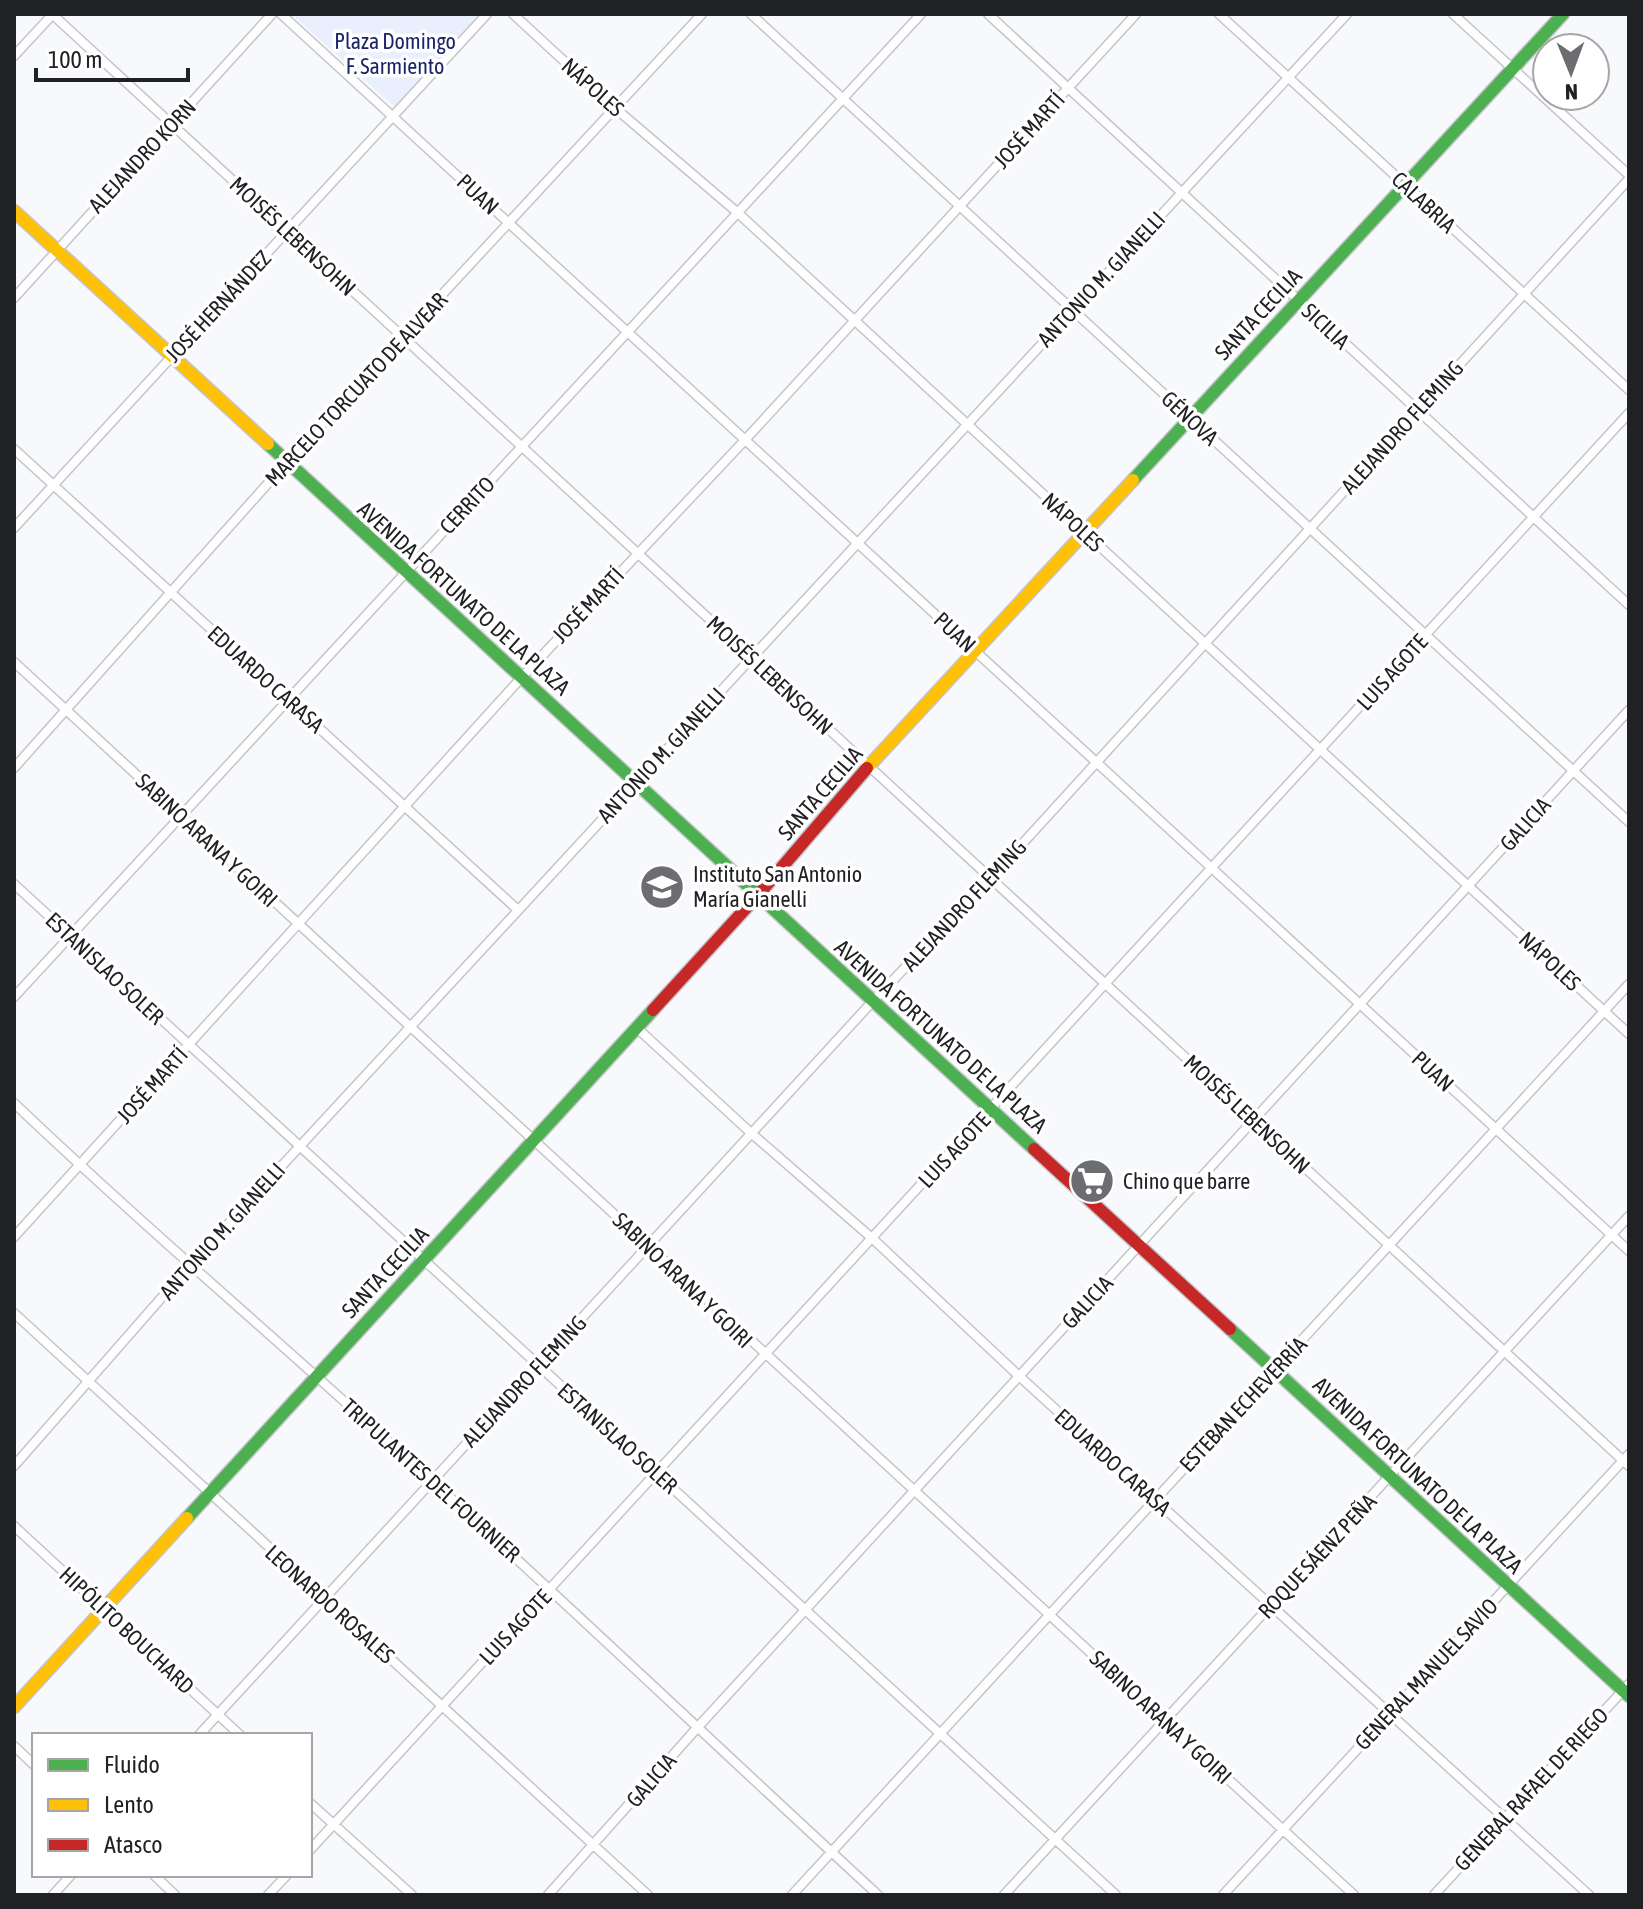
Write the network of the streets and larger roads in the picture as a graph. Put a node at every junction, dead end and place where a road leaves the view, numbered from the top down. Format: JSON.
{"nodes":[{"id":1,"x":53,"y":14,"type":"edge"},
{"id":2,"x":272,"y":14,"type":"edge"},
{"id":3,"x":281,"y":14,"type":"edge"},
{"id":4,"x":487,"y":14,"type":"edge"},
{"id":5,"x":513,"y":14,"type":"edge"},
{"id":6,"x":702,"y":14,"type":"edge"},
{"id":7,"x":751,"y":14,"type":"edge"},
{"id":8,"x":921,"y":14,"type":"edge"},
{"id":9,"x":988,"y":14,"type":"edge"},
{"id":10,"x":1136,"y":14,"type":"edge"},
{"id":11,"x":1219,"y":14,"type":"edge"},
{"id":12,"x":1347,"y":14,"type":"edge"},
{"id":13,"x":1453,"y":14,"type":"edge"},
{"id":14,"x":1563,"y":14,"type":"edge"},
{"id":15,"x":14,"y":56,"type":"edge"},
{"id":16,"x":1512,"y":68,"type":"junction"},
{"id":17,"x":1288,"y":77,"type":"junction"},
{"id":18,"x":1068,"y":88,"type":"junction"},
{"id":19,"x":843,"y":98,"type":"junction"},
{"id":20,"x":615,"y":108,"type":"junction"},
{"id":21,"x":393,"y":116,"type":"junction"},
{"id":22,"x":172,"y":124,"type":"junction"},
{"id":23,"x":1629,"y":177,"type":"edge"},
{"id":24,"x":1405,"y":184,"type":"junction"},
{"id":25,"x":1181,"y":192,"type":"junction"},
{"id":26,"x":960,"y":206,"type":"junction"},
{"id":27,"x":14,"y":211,"type":"edge"},
{"id":28,"x":738,"y":213,"type":"junction"},
{"id":29,"x":509,"y":223,"type":"junction"},
{"id":30,"x":288,"y":231,"type":"junction"},
{"id":31,"x":56,"y":250,"type":"junction"},
{"id":32,"x":1524,"y":294,"type":"junction"},
{"id":33,"x":14,"y":298,"type":"edge"},
{"id":34,"x":1298,"y":300,"type":"junction"},
{"id":35,"x":1073,"y":310,"type":"junction"},
{"id":36,"x":855,"y":321,"type":"junction"},
{"id":37,"x":628,"y":332,"type":"junction"},
{"id":38,"x":403,"y":337,"type":"junction"},
{"id":39,"x":172,"y":357,"type":"junction"},
{"id":40,"x":1629,"y":390,"type":"edge"},
{"id":41,"x":1418,"y":410,"type":"junction"},
{"id":42,"x":1629,"y":413,"type":"edge"},
{"id":43,"x":1190,"y":418,"type":"junction"},
{"id":44,"x":967,"y":424,"type":"junction"},
{"id":45,"x":745,"y":440,"type":"junction"},
{"id":46,"x":522,"y":447,"type":"junction"},
{"id":47,"x":14,"y":449,"type":"edge"},
{"id":48,"x":287,"y":462,"type":"junction"},
{"id":49,"x":54,"y":485,"type":"junction"},
{"id":50,"x":1534,"y":517,"type":"junction"},
{"id":51,"x":14,"y":528,"type":"edge"},
{"id":52,"x":1310,"y":529,"type":"junction"},
{"id":53,"x":1084,"y":532,"type":"junction"},
{"id":54,"x":857,"y":543,"type":"junction"},
{"id":55,"x":637,"y":553,"type":"junction"},
{"id":56,"x":406,"y":572,"type":"junction"},
{"id":57,"x":171,"y":593,"type":"junction"},
{"id":58,"x":1629,"y":605,"type":"edge"},
{"id":59,"x":1426,"y":635,"type":"junction"},
{"id":60,"x":1205,"y":643,"type":"junction"},
{"id":61,"x":975,"y":651,"type":"junction"},
{"id":62,"x":751,"y":658,"type":"junction"},
{"id":63,"x":14,"y":662,"type":"edge"},
{"id":64,"x":522,"y":677,"type":"junction"},
{"id":65,"x":288,"y":700,"type":"junction"},
{"id":66,"x":66,"y":710,"type":"junction"},
{"id":67,"x":1629,"y":710,"type":"edge"},
{"id":68,"x":1321,"y":750,"type":"junction"},
{"id":69,"x":1097,"y":762,"type":"junction"},
{"id":70,"x":869,"y":766,"type":"junction"},
{"id":71,"x":14,"y":768,"type":"edge"},
{"id":72,"x":1573,"y":771,"type":"junction"},
{"id":73,"x":636,"y":783,"type":"junction"},
{"id":74,"x":405,"y":807,"type":"junction"},
{"id":75,"x":181,"y":816,"type":"junction"},
{"id":76,"x":1629,"y":822,"type":"edge"},
{"id":77,"x":1212,"y":868,"type":"junction"},
{"id":78,"x":991,"y":878,"type":"junction"},
{"id":79,"x":14,"y":884,"type":"edge"},
{"id":80,"x":1468,"y":886,"type":"junction"},
{"id":81,"x":758,"y":895,"type":"junction"},
{"id":82,"x":518,"y":910,"type":"junction"},
{"id":83,"x":298,"y":923,"type":"junction"},
{"id":84,"x":70,"y":936,"type":"junction"},
{"id":85,"x":1629,"y":984,"type":"edge"},
{"id":86,"x":1106,"y":985,"type":"junction"},
{"id":87,"x":14,"y":997,"type":"edge"},
{"id":88,"x":872,"y":1002,"type":"junction"},
{"id":89,"x":1360,"y":1004,"type":"junction"},
{"id":90,"x":1604,"y":1011,"type":"junction"},
{"id":91,"x":410,"y":1026,"type":"junction"},
{"id":92,"x":637,"y":1028,"type":"junction"},
{"id":93,"x":1629,"y":1034,"type":"edge"},
{"id":94,"x":189,"y":1045,"type":"junction"},
{"id":95,"x":14,"y":1103,"type":"edge"},
{"id":96,"x":992,"y":1109,"type":"junction"},
{"id":97,"x":1253,"y":1120,"type":"junction"},
{"id":98,"x":1496,"y":1129,"type":"junction"},
{"id":99,"x":751,"y":1133,"type":"junction"},
{"id":100,"x":534,"y":1140,"type":"junction"},
{"id":101,"x":300,"y":1146,"type":"junction"},
{"id":102,"x":79,"y":1165,"type":"junction"},
{"id":103,"x":1629,"y":1216,"type":"edge"},
{"id":104,"x":1612,"y":1235,"type":"junction"},
{"id":105,"x":14,"y":1237,"type":"edge"},
{"id":106,"x":873,"y":1239,"type":"junction"},
{"id":107,"x":648,"y":1245,"type":"junction"},
{"id":108,"x":1139,"y":1245,"type":"junction"},
{"id":109,"x":1389,"y":1245,"type":"junction"},
{"id":110,"x":1629,"y":1251,"type":"edge"},
{"id":111,"x":424,"y":1260,"type":"junction"},
{"id":112,"x":192,"y":1263,"type":"junction"},
{"id":113,"x":14,"y":1313,"type":"edge"},
{"id":114,"x":1504,"y":1352,"type":"junction"},
{"id":115,"x":764,"y":1357,"type":"junction"},
{"id":116,"x":538,"y":1365,"type":"junction"},
{"id":117,"x":1274,"y":1370,"type":"junction"},
{"id":118,"x":317,"y":1376,"type":"junction"},
{"id":119,"x":1019,"y":1376,"type":"junction"},
{"id":120,"x":88,"y":1381,"type":"junction"},
{"id":121,"x":1627,"y":1460,"type":"edge"},
{"id":122,"x":14,"y":1466,"type":"edge"},
{"id":123,"x":657,"y":1473,"type":"junction"},
{"id":124,"x":1390,"y":1476,"type":"junction"},
{"id":125,"x":432,"y":1481,"type":"junction"},
{"id":126,"x":914,"y":1490,"type":"junction"},
{"id":127,"x":209,"y":1494,"type":"junction"},
{"id":128,"x":1155,"y":1500,"type":"junction"},
{"id":129,"x":14,"y":1526,"type":"edge"},
{"id":130,"x":1508,"y":1586,"type":"junction"},
{"id":131,"x":550,"y":1589,"type":"junction"},
{"id":132,"x":323,"y":1600,"type":"junction"},
{"id":133,"x":1271,"y":1606,"type":"junction"},
{"id":134,"x":104,"y":1609,"type":"junction"},
{"id":135,"x":805,"y":1610,"type":"junction"},
{"id":136,"x":1050,"y":1614,"type":"junction"},
{"id":137,"x":1627,"y":1690,"type":"edge"},
{"id":138,"x":443,"y":1705,"type":"junction"},
{"id":139,"x":14,"y":1707,"type":"edge"},
{"id":140,"x":219,"y":1714,"type":"junction"},
{"id":141,"x":1389,"y":1715,"type":"junction"},
{"id":142,"x":1165,"y":1720,"type":"junction"},
{"id":143,"x":697,"y":1728,"type":"junction"},
{"id":144,"x":201,"y":1733,"type":"edge"},
{"id":145,"x":238,"y":1733,"type":"edge"},
{"id":146,"x":940,"y":1734,"type":"junction"},
{"id":147,"x":14,"y":1746,"type":"edge"},
{"id":148,"x":32,"y":1763,"type":"edge"},
{"id":149,"x":312,"y":1805,"type":"edge"},
{"id":150,"x":1505,"y":1818,"type":"junction"},
{"id":151,"x":333,"y":1825,"type":"junction"},
{"id":152,"x":1283,"y":1830,"type":"junction"},
{"id":153,"x":1056,"y":1839,"type":"junction"},
{"id":154,"x":593,"y":1846,"type":"junction"},
{"id":155,"x":312,"y":1848,"type":"edge"},
{"id":156,"x":831,"y":1852,"type":"junction"},
{"id":157,"x":69,"y":1877,"type":"edge"},
{"id":158,"x":156,"y":1877,"type":"edge"},
{"id":159,"x":285,"y":1877,"type":"edge"},
{"id":160,"x":53,"y":1895,"type":"edge"},
{"id":161,"x":175,"y":1895,"type":"edge"},
{"id":162,"x":268,"y":1895,"type":"edge"},
{"id":163,"x":412,"y":1895,"type":"edge"},
{"id":164,"x":548,"y":1895,"type":"edge"},
{"id":165,"x":648,"y":1895,"type":"edge"},
{"id":166,"x":792,"y":1895,"type":"edge"},
{"id":167,"x":878,"y":1895,"type":"edge"},
{"id":168,"x":1004,"y":1895,"type":"edge"},
{"id":169,"x":1116,"y":1895,"type":"edge"},
{"id":170,"x":1223,"y":1895,"type":"edge"},
{"id":171,"x":1354,"y":1895,"type":"edge"},
{"id":172,"x":1434,"y":1895,"type":"edge"},
{"id":173,"x":1589,"y":1895,"type":"edge"}],
"edges":[{"from":1,"to":15,"type":"street"},
{"from":1,"to":22,"type":"street","name":"MOISÉS LEBENSOHN"},
{"from":2,"to":22,"type":"street","name":"ALEJANDRO KORN"},
{"from":3,"to":21,"type":"street","name":"PUAN"},
{"from":4,"to":21,"type":"street","name":"JOSÉ HERNÁNDEZ"},
{"from":5,"to":20,"type":"street","name":"NÁPOLES"},
{"from":6,"to":20,"type":"street","name":"MARCELO TORCUATO DE ALVEAR"},
{"from":7,"to":19,"type":"street","name":"GÉNOVA"},
{"from":8,"to":19,"type":"street","name":"CERRITO"},
{"from":9,"to":18,"type":"street","name":"SICILIA"},
{"from":10,"to":18,"type":"street","name":"JOSÉ MARTÍ"},
{"from":11,"to":17,"type":"street","name":"CALABRIA"},
{"from":12,"to":17,"type":"street","name":"ANTONIO M. GIANELLI"},
{"from":13,"to":16,"type":"street"},
{"from":14,"to":16,"type":"street","name":"SANTA CECILIA"},
{"from":16,"to":23,"type":"street"},
{"from":16,"to":24,"type":"street","name":"SANTA CECILIA"},
{"from":17,"to":24,"type":"street","name":"CALABRIA"},
{"from":17,"to":25,"type":"street","name":"ANTONIO M. GIANELLI"},
{"from":18,"to":25,"type":"street","name":"SICILIA"},
{"from":18,"to":26,"type":"street","name":"JOSÉ MARTÍ"},
{"from":19,"to":26,"type":"street","name":"GÉNOVA"},
{"from":19,"to":28,"type":"street","name":"CERRITO"},
{"from":20,"to":28,"type":"street","name":"NÁPOLES"},
{"from":20,"to":29,"type":"street","name":"MARCELO TORCUATO DE ALVEAR"},
{"from":21,"to":29,"type":"street","name":"PUAN"},
{"from":21,"to":30,"type":"street","name":"JOSÉ HERNÁNDEZ"},
{"from":22,"to":30,"type":"street","name":"MOISÉS LEBENSOHN"},
{"from":22,"to":31,"type":"street","name":"ALEJANDRO KORN"},
{"from":23,"to":32,"type":"street","name":"ALEJANDRO FLEMING"},
{"from":24,"to":32,"type":"street","name":"CALABRIA"},
{"from":24,"to":34,"type":"street","name":"SANTA CECILIA"},
{"from":25,"to":34,"type":"street","name":"SICILIA"},
{"from":25,"to":35,"type":"street","name":"ANTONIO M. GIANELLI"},
{"from":26,"to":35,"type":"street","name":"GÉNOVA"},
{"from":26,"to":36,"type":"street","name":"JOSÉ MARTÍ"},
{"from":27,"to":31,"type":"street","name":"AVENIDA FORTUNATO DE LA PLAZA"},
{"from":28,"to":36,"type":"street","name":"NÁPOLES"},
{"from":28,"to":37,"type":"street","name":"CERRITO"},
{"from":29,"to":37,"type":"street","name":"PUAN"},
{"from":29,"to":38,"type":"street","name":"MARCELO TORCUATO DE ALVEAR"},
{"from":30,"to":38,"type":"street","name":"MOISÉS LEBENSOHN"},
{"from":30,"to":39,"type":"street","name":"JOSÉ HERNÁNDEZ"},
{"from":31,"to":33,"type":"street","name":"ALEJANDRO KORN"},
{"from":31,"to":39,"type":"street","name":"AVENIDA FORTUNATO DE LA PLAZA"},
{"from":32,"to":40,"type":"street","name":"CALABRIA"},
{"from":32,"to":41,"type":"street","name":"ALEJANDRO FLEMING"},
{"from":34,"to":41,"type":"street","name":"SICILIA"},
{"from":34,"to":43,"type":"street","name":"SANTA CECILIA"},
{"from":35,"to":43,"type":"street","name":"GÉNOVA"},
{"from":35,"to":44,"type":"street","name":"ANTONIO M. GIANELLI"},
{"from":36,"to":44,"type":"street","name":"NÁPOLES"},
{"from":36,"to":45,"type":"street","name":"JOSÉ MARTÍ"},
{"from":37,"to":45,"type":"street","name":"PUAN"},
{"from":37,"to":46,"type":"street","name":"CERRITO"},
{"from":38,"to":46,"type":"street","name":"MOISÉS LEBENSOHN"},
{"from":38,"to":48,"type":"street","name":"MARCELO TORCUATO DE ALVEAR"},
{"from":39,"to":48,"type":"street","name":"AVENIDA FORTUNATO DE LA PLAZA"},
{"from":39,"to":49,"type":"street","name":"JOSÉ HERNÁNDEZ"},
{"from":41,"to":50,"type":"street","name":"SICILIA"},
{"from":41,"to":52,"type":"street","name":"ALEJANDRO FLEMING"},
{"from":42,"to":50,"type":"street","name":"LUIS AGOTE"},
{"from":43,"to":52,"type":"street","name":"GÉNOVA"},
{"from":43,"to":53,"type":"street","name":"SANTA CECILIA"},
{"from":44,"to":53,"type":"street","name":"NÁPOLES"},
{"from":44,"to":54,"type":"street","name":"ANTONIO M. GIANELLI"},
{"from":45,"to":54,"type":"street","name":"PUAN"},
{"from":45,"to":55,"type":"street","name":"JOSÉ MARTÍ"},
{"from":46,"to":55,"type":"street","name":"MOISÉS LEBENSOHN"},
{"from":46,"to":56,"type":"street","name":"CERRITO"},
{"from":47,"to":49,"type":"street","name":"EDUARDO CARASA"},
{"from":48,"to":56,"type":"street","name":"AVENIDA FORTUNATO DE LA PLAZA"},
{"from":48,"to":57,"type":"street","name":"MARCELO TORCUATO DE ALVEAR"},
{"from":49,"to":51,"type":"street","name":"JOSÉ HERNÁNDEZ"},
{"from":49,"to":57,"type":"street","name":"EDUARDO CARASA"},
{"from":50,"to":58,"type":"street","name":"SICILIA"},
{"from":50,"to":59,"type":"street","name":"LUIS AGOTE"},
{"from":52,"to":59,"type":"street","name":"GÉNOVA"},
{"from":52,"to":60,"type":"street","name":"ALEJANDRO FLEMING"},
{"from":53,"to":60,"type":"street","name":"NÁPOLES"},
{"from":53,"to":61,"type":"street","name":"SANTA CECILIA"},
{"from":54,"to":61,"type":"street","name":"PUAN"},
{"from":54,"to":62,"type":"street","name":"ANTONIO M. GIANELLI"},
{"from":55,"to":62,"type":"street","name":"MOISÉS LEBENSOHN"},
{"from":55,"to":64,"type":"street","name":"JOSÉ MARTÍ"},
{"from":56,"to":64,"type":"street","name":"AVENIDA FORTUNATO DE LA PLAZA"},
{"from":56,"to":65,"type":"street","name":"CERRITO"},
{"from":57,"to":65,"type":"street","name":"EDUARDO CARASA"},
{"from":57,"to":66,"type":"street","name":"MARCELO TORCUATO DE ALVEAR"},
{"from":59,"to":68,"type":"street","name":"LUIS AGOTE"},
{"from":59,"to":72,"type":"street","name":"GÉNOVA"},
{"from":60,"to":68,"type":"street","name":"NÁPOLES"},
{"from":60,"to":69,"type":"street","name":"ALEJANDRO FLEMING"},
{"from":61,"to":69,"type":"street","name":"PUAN"},
{"from":61,"to":70,"type":"street","name":"SANTA CECILIA"},
{"from":62,"to":70,"type":"street","name":"MOISÉS LEBENSOHN"},
{"from":62,"to":73,"type":"street","name":"ANTONIO M. GIANELLI"},
{"from":63,"to":66,"type":"street","name":"SABINO ARANA Y GOIRI"},
{"from":64,"to":73,"type":"street","name":"AVENIDA FORTUNATO DE LA PLAZA"},
{"from":64,"to":74,"type":"street","name":"JOSÉ MARTÍ"},
{"from":65,"to":74,"type":"street","name":"EDUARDO CARASA"},
{"from":65,"to":75,"type":"street","name":"CERRITO"},
{"from":66,"to":71,"type":"street","name":"MARCELO TORCUATO DE ALVEAR"},
{"from":66,"to":75,"type":"street","name":"SABINO ARANA Y GOIRI"},
{"from":67,"to":72,"type":"street","name":"GALICIA"},
{"from":68,"to":77,"type":"street","name":"LUIS AGOTE"},
{"from":68,"to":80,"type":"street","name":"NÁPOLES"},
{"from":69,"to":77,"type":"street","name":"PUAN"},
{"from":69,"to":78,"type":"street","name":"ALEJANDRO FLEMING"},
{"from":70,"to":78,"type":"street","name":"MOISÉS LEBENSOHN"},
{"from":70,"to":81,"type":"street","name":"SANTA CECILIA"},
{"from":72,"to":76,"type":"street","name":"GÉNOVA"},
{"from":72,"to":80,"type":"street","name":"GALICIA"},
{"from":73,"to":81,"type":"street","name":"AVENIDA FORTUNATO DE LA PLAZA"},
{"from":73,"to":82,"type":"street","name":"ANTONIO M. GIANELLI"},
{"from":74,"to":82,"type":"street","name":"EDUARDO CARASA"},
{"from":74,"to":83,"type":"street","name":"JOSÉ MARTÍ"},
{"from":75,"to":83,"type":"street","name":"SABINO ARANA Y GOIRI"},
{"from":75,"to":84,"type":"street","name":"CERRITO"},
{"from":77,"to":86,"type":"street","name":"LUIS AGOTE"},
{"from":77,"to":89,"type":"street","name":"PUAN"},
{"from":78,"to":86,"type":"street","name":"MOISÉS LEBENSOHN"},
{"from":78,"to":88,"type":"street","name":"ALEJANDRO FLEMING"},
{"from":79,"to":84,"type":"street","name":"ESTANISLAO SOLER"},
{"from":80,"to":89,"type":"street","name":"GALICIA"},
{"from":80,"to":90,"type":"street","name":"NÁPOLES"},
{"from":81,"to":88,"type":"street","name":"AVENIDA FORTUNATO DE LA PLAZA"},
{"from":81,"to":92,"type":"street","name":"SANTA CECILIA"},
{"from":82,"to":91,"type":"street","name":"ANTONIO M. GIANELLI"},
{"from":83,"to":91,"type":"street","name":"SABINO ARANA Y GOIRI"},
{"from":83,"to":94,"type":"street","name":"JOSÉ MARTÍ"},
{"from":84,"to":87,"type":"street","name":"CERRITO"},
{"from":84,"to":94,"type":"street","name":"ESTANISLAO SOLER"},
{"from":85,"to":90,"type":"street","name":"ESTEBAN ECHEVERRÍA"},
{"from":86,"to":96,"type":"street","name":"LUIS AGOTE"},
{"from":86,"to":97,"type":"street","name":"MOISÉS LEBENSOHN"},
{"from":88,"to":96,"type":"street","name":"AVENIDA FORTUNATO DE LA PLAZA"},
{"from":88,"to":99,"type":"street","name":"ALEJANDRO FLEMING"},
{"from":89,"to":97,"type":"street","name":"GALICIA"},
{"from":89,"to":98,"type":"street","name":"PUAN"},
{"from":90,"to":93,"type":"street","name":"NÁPOLES"},
{"from":90,"to":98,"type":"street","name":"ESTEBAN ECHEVERRÍA"},
{"from":91,"to":100,"type":"street","name":"SABINO ARANA Y GOIRI"},
{"from":91,"to":101,"type":"street","name":"ANTONIO M. GIANELLI"},
{"from":92,"to":99,"type":"street","name":"EDUARDO CARASA"},
{"from":92,"to":100,"type":"street","name":"SANTA CECILIA"},
{"from":94,"to":101,"type":"street","name":"ESTANISLAO SOLER"},
{"from":94,"to":102,"type":"street","name":"JOSÉ MARTÍ"},
{"from":95,"to":102,"type":"street","name":"TRIPULANTES DEL FOURNIER"},
{"from":96,"to":106,"type":"street","name":"LUIS AGOTE"},
{"from":96,"to":108,"type":"street","name":"AVENIDA FORTUNATO DE LA PLAZA"},
{"from":97,"to":108,"type":"street","name":"GALICIA"},
{"from":97,"to":109,"type":"street","name":"MOISÉS LEBENSOHN"},
{"from":98,"to":104,"type":"street","name":"PUAN"},
{"from":98,"to":109,"type":"street","name":"ESTEBAN ECHEVERRÍA"},
{"from":99,"to":106,"type":"street","name":"EDUARDO CARASA"},
{"from":99,"to":107,"type":"street","name":"ALEJANDRO FLEMING"},
{"from":100,"to":107,"type":"street","name":"SABINO ARANA Y GOIRI"},
{"from":100,"to":111,"type":"street","name":"SANTA CECILIA"},
{"from":101,"to":111,"type":"street","name":"ESTANISLAO SOLER"},
{"from":101,"to":112,"type":"street","name":"ANTONIO M. GIANELLI"},
{"from":102,"to":105,"type":"street","name":"JOSÉ MARTÍ"},
{"from":102,"to":112,"type":"street","name":"TRIPULANTES DEL FOURNIER"},
{"from":103,"to":104,"type":"street","name":"ROQUE SÁENZ PEÑA"},
{"from":104,"to":110,"type":"street","name":"PUAN"},
{"from":104,"to":114,"type":"street","name":"ROQUE SÁENZ PEÑA"},
{"from":106,"to":115,"type":"street","name":"LUIS AGOTE"},
{"from":106,"to":119,"type":"street","name":"EDUARDO CARASA"},
{"from":107,"to":115,"type":"street","name":"SABINO ARANA Y GOIRI"},
{"from":107,"to":116,"type":"street","name":"ALEJANDRO FLEMING"},
{"from":108,"to":117,"type":"street","name":"AVENIDA FORTUNATO DE LA PLAZA"},
{"from":108,"to":119,"type":"street","name":"GALICIA"},
{"from":109,"to":114,"type":"street","name":"MOISÉS LEBENSOHN"},
{"from":109,"to":117,"type":"street","name":"ESTEBAN ECHEVERRÍA"},
{"from":111,"to":116,"type":"street","name":"ESTANISLAO SOLER"},
{"from":111,"to":118,"type":"street","name":"SANTA CECILIA"},
{"from":112,"to":118,"type":"street","name":"TRIPULANTES DEL FOURNIER"},
{"from":112,"to":120,"type":"street","name":"ANTONIO M. GIANELLI"},
{"from":113,"to":120,"type":"street","name":"LEONARDO ROSALES"},
{"from":114,"to":121,"type":"street","name":"MOISÉS LEBENSOHN"},
{"from":114,"to":124,"type":"street","name":"ROQUE SÁENZ PEÑA"},
{"from":115,"to":123,"type":"street","name":"LUIS AGOTE"},
{"from":115,"to":126,"type":"street","name":"SABINO ARANA Y GOIRI"},
{"from":116,"to":123,"type":"street","name":"ESTANISLAO SOLER"},
{"from":116,"to":125,"type":"street","name":"ALEJANDRO FLEMING"},
{"from":117,"to":124,"type":"street","name":"AVENIDA FORTUNATO DE LA PLAZA"},
{"from":117,"to":128,"type":"street","name":"ESTEBAN ECHEVERRÍA"},
{"from":118,"to":125,"type":"street","name":"TRIPULANTES DEL FOURNIER"},
{"from":118,"to":127,"type":"street","name":"SANTA CECILIA"},
{"from":119,"to":126,"type":"street","name":"GALICIA"},
{"from":119,"to":128,"type":"street","name":"EDUARDO CARASA"},
{"from":120,"to":122,"type":"street","name":"ANTONIO M. GIANELLI"},
{"from":120,"to":127,"type":"street","name":"LEONARDO ROSALES"},
{"from":121,"to":130,"type":"street","name":"GENERAL MANUEL SAVIO"},
{"from":123,"to":131,"type":"street","name":"LUIS AGOTE"},
{"from":123,"to":135,"type":"street","name":"ESTANISLAO SOLER"},
{"from":124,"to":130,"type":"street","name":"AVENIDA FORTUNATO DE LA PLAZA"},
{"from":124,"to":133,"type":"street","name":"ROQUE SÁENZ PEÑA"},
{"from":125,"to":131,"type":"street","name":"TRIPULANTES DEL FOURNIER"},
{"from":125,"to":132,"type":"street","name":"ALEJANDRO FLEMING"},
{"from":126,"to":135,"type":"street","name":"GALICIA"},
{"from":126,"to":136,"type":"street","name":"SABINO ARANA Y GOIRI"},
{"from":127,"to":132,"type":"street","name":"LEONARDO ROSALES"},
{"from":127,"to":134,"type":"street","name":"SANTA CECILIA"},
{"from":128,"to":133,"type":"street","name":"EDUARDO CARASA"},
{"from":128,"to":136,"type":"street","name":"ESTEBAN ECHEVERRÍA"},
{"from":129,"to":134,"type":"street","name":"HIPÓLITO BOUCHARD"},
{"from":130,"to":137,"type":"street","name":"AVENIDA FORTUNATO DE LA PLAZA"},
{"from":130,"to":141,"type":"street","name":"GENERAL MANUEL SAVIO"},
{"from":131,"to":138,"type":"street","name":"LUIS AGOTE"},
{"from":131,"to":143,"type":"street","name":"TRIPULANTES DEL FOURNIER"},
{"from":132,"to":138,"type":"street","name":"LEONARDO ROSALES"},
{"from":132,"to":140,"type":"street","name":"ALEJANDRO FLEMING"},
{"from":133,"to":141,"type":"street","name":"EDUARDO CARASA"},
{"from":133,"to":142,"type":"street","name":"ROQUE SÁENZ PEÑA"},
{"from":134,"to":139,"type":"street","name":"SANTA CECILIA"},
{"from":134,"to":140,"type":"street","name":"HIPÓLITO BOUCHARD"},
{"from":135,"to":143,"type":"street","name":"GALICIA"},
{"from":135,"to":146,"type":"street","name":"ESTANISLAO SOLER"},
{"from":136,"to":142,"type":"street","name":"SABINO ARANA Y GOIRI"},
{"from":136,"to":146,"type":"street","name":"ESTEBAN ECHEVERRÍA"},
{"from":137,"to":150,"type":"street","name":"GENERAL RAFAEL DE RIEGO"},
{"from":138,"to":151,"type":"street","name":"LUIS AGOTE"},
{"from":138,"to":154,"type":"street","name":"LEONARDO ROSALES"},
{"from":140,"to":144,"type":"street","name":"ALEJANDRO FLEMING"},
{"from":140,"to":145,"type":"street","name":"HIPÓLITO BOUCHARD"},
{"from":141,"to":150,"type":"street","name":"EDUARDO CARASA"},
{"from":141,"to":152,"type":"street","name":"GENERAL MANUEL SAVIO"},
{"from":142,"to":152,"type":"street","name":"SABINO ARANA Y GOIRI"},
{"from":142,"to":153,"type":"street","name":"ROQUE SÁENZ PEÑA"},
{"from":143,"to":154,"type":"street","name":"GALICIA"},
{"from":143,"to":156,"type":"street","name":"TRIPULANTES DEL FOURNIER"},
{"from":146,"to":153,"type":"street","name":"ESTANISLAO SOLER"},
{"from":146,"to":156,"type":"street","name":"ESTEBAN ECHEVERRÍA"},
{"from":147,"to":148,"type":"street"},
{"from":149,"to":151,"type":"street"},
{"from":150,"to":172,"type":"street","name":"GENERAL RAFAEL DE RIEGO"},
{"from":150,"to":173,"type":"street","name":"EDUARDO CARASA"},
{"from":151,"to":155,"type":"street","name":"LUIS AGOTE"},
{"from":151,"to":163,"type":"street"},
{"from":152,"to":170,"type":"street","name":"GENERAL MANUEL SAVIO"},
{"from":152,"to":171,"type":"street","name":"SABINO ARANA Y GOIRI"},
{"from":153,"to":168,"type":"street","name":"ROQUE SÁENZ PEÑA"},
{"from":153,"to":169,"type":"street","name":"ESTANISLAO SOLER"},
{"from":154,"to":164,"type":"street","name":"GALICIA"},
{"from":154,"to":165,"type":"street","name":"LEONARDO ROSALES"},
{"from":156,"to":166,"type":"street","name":"ESTEBAN ECHEVERRÍA"},
{"from":156,"to":167,"type":"street","name":"TRIPULANTES DEL FOURNIER"},
{"from":157,"to":160,"type":"street"},
{"from":158,"to":161,"type":"street"},
{"from":159,"to":162,"type":"street"}]}
